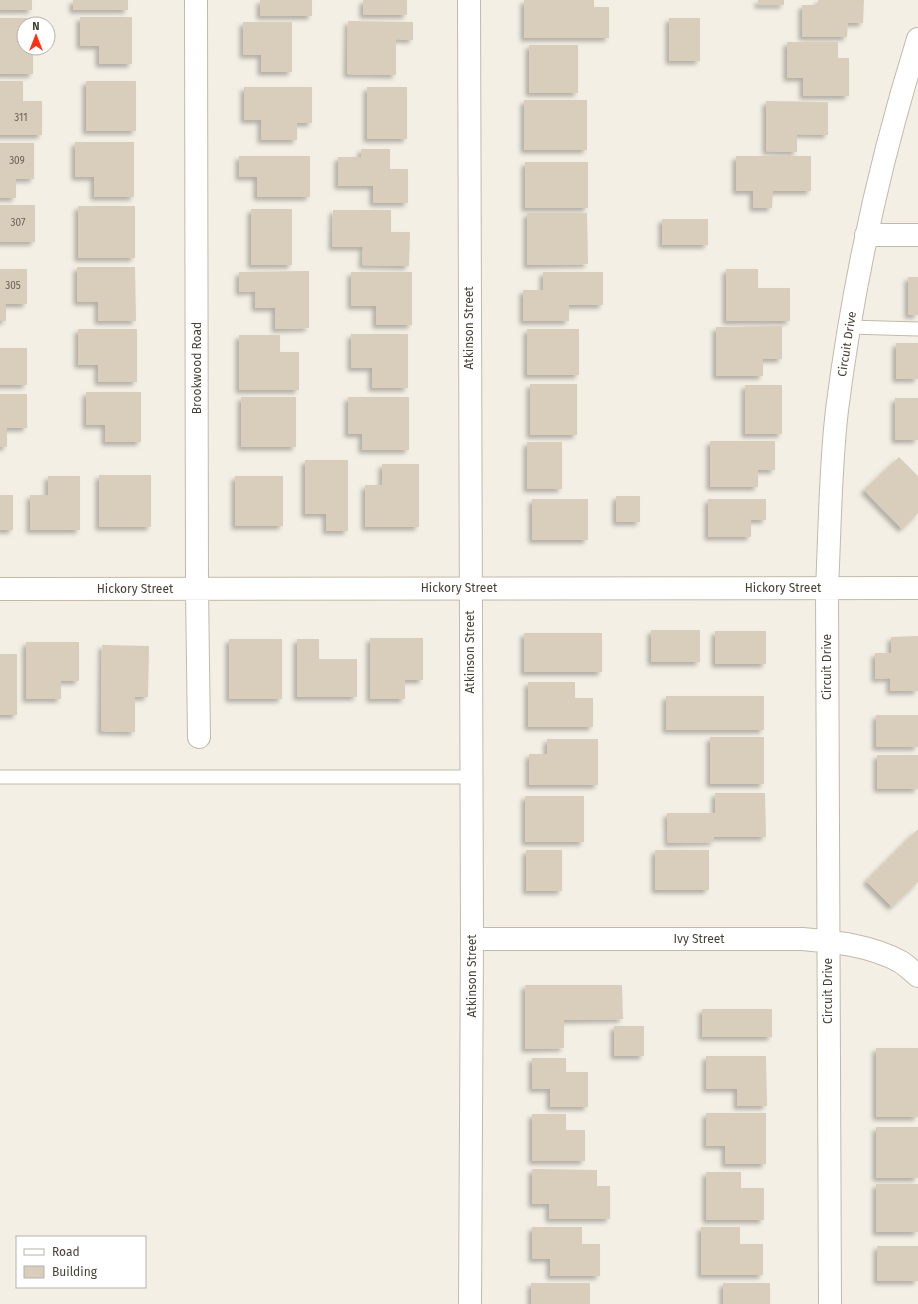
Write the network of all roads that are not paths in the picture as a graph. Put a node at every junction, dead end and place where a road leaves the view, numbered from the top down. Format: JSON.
{"nodes":[{"id":1,"x":196,"y":0,"type":"edge"},
{"id":2,"x":469,"y":0,"type":"edge"},
{"id":3,"x":918,"y":39,"type":"edge"},
{"id":4,"x":866,"y":235,"type":"junction"},
{"id":5,"x":918,"y":235,"type":"edge"},
{"id":6,"x":849,"y":327,"type":"junction"},
{"id":7,"x":918,"y":329,"type":"edge"},
{"id":8,"x":470,"y":588,"type":"junction"},
{"id":9,"x":827,"y":588,"type":"junction"},
{"id":10,"x":918,"y":588,"type":"edge"},
{"id":11,"x":0,"y":589,"type":"edge"},
{"id":12,"x":197,"y":589,"type":"junction"},
{"id":13,"x":199,"y":737,"type":"dead end"},
{"id":14,"x":0,"y":777,"type":"edge"},
{"id":15,"x":471,"y":777,"type":"junction"},
{"id":16,"x":472,"y":939,"type":"junction"},
{"id":17,"x":828,"y":941,"type":"junction"},
{"id":18,"x":918,"y":976,"type":"edge"},
{"id":19,"x":470,"y":1304,"type":"edge"},
{"id":20,"x":830,"y":1304,"type":"edge"}],
"edges":[{"from":1,"to":12,"type":"street","name":"Brookwood Road"},
{"from":2,"to":8,"type":"street","name":"Atkinson Street"},
{"from":3,"to":4,"type":"street","name":"Circuit Drive"},
{"from":4,"to":5,"type":"street"},
{"from":4,"to":6,"type":"street","name":"Circuit Drive"},
{"from":6,"to":7,"type":"lane"},
{"from":6,"to":9,"type":"street","name":"Circuit Drive"},
{"from":8,"to":9,"type":"street","name":"Hickory Street"},
{"from":8,"to":12,"type":"street","name":"Hickory Street"},
{"from":8,"to":15,"type":"street","name":"Atkinson Street"},
{"from":9,"to":10,"type":"street","name":"Hickory Street"},
{"from":9,"to":17,"type":"street","name":"Circuit Drive"},
{"from":11,"to":12,"type":"street","name":"Hickory Street"},
{"from":12,"to":13,"type":"street","name":"Brookwood Road"},
{"from":14,"to":15,"type":"lane"},
{"from":15,"to":16,"type":"street","name":"Atkinson Street"},
{"from":16,"to":17,"type":"street","name":"Ivy Street"},
{"from":16,"to":19,"type":"street","name":"Atkinson Street"},
{"from":17,"to":18,"type":"street","name":"Ivy Street"},
{"from":17,"to":20,"type":"street","name":"Circuit Drive"}]}
